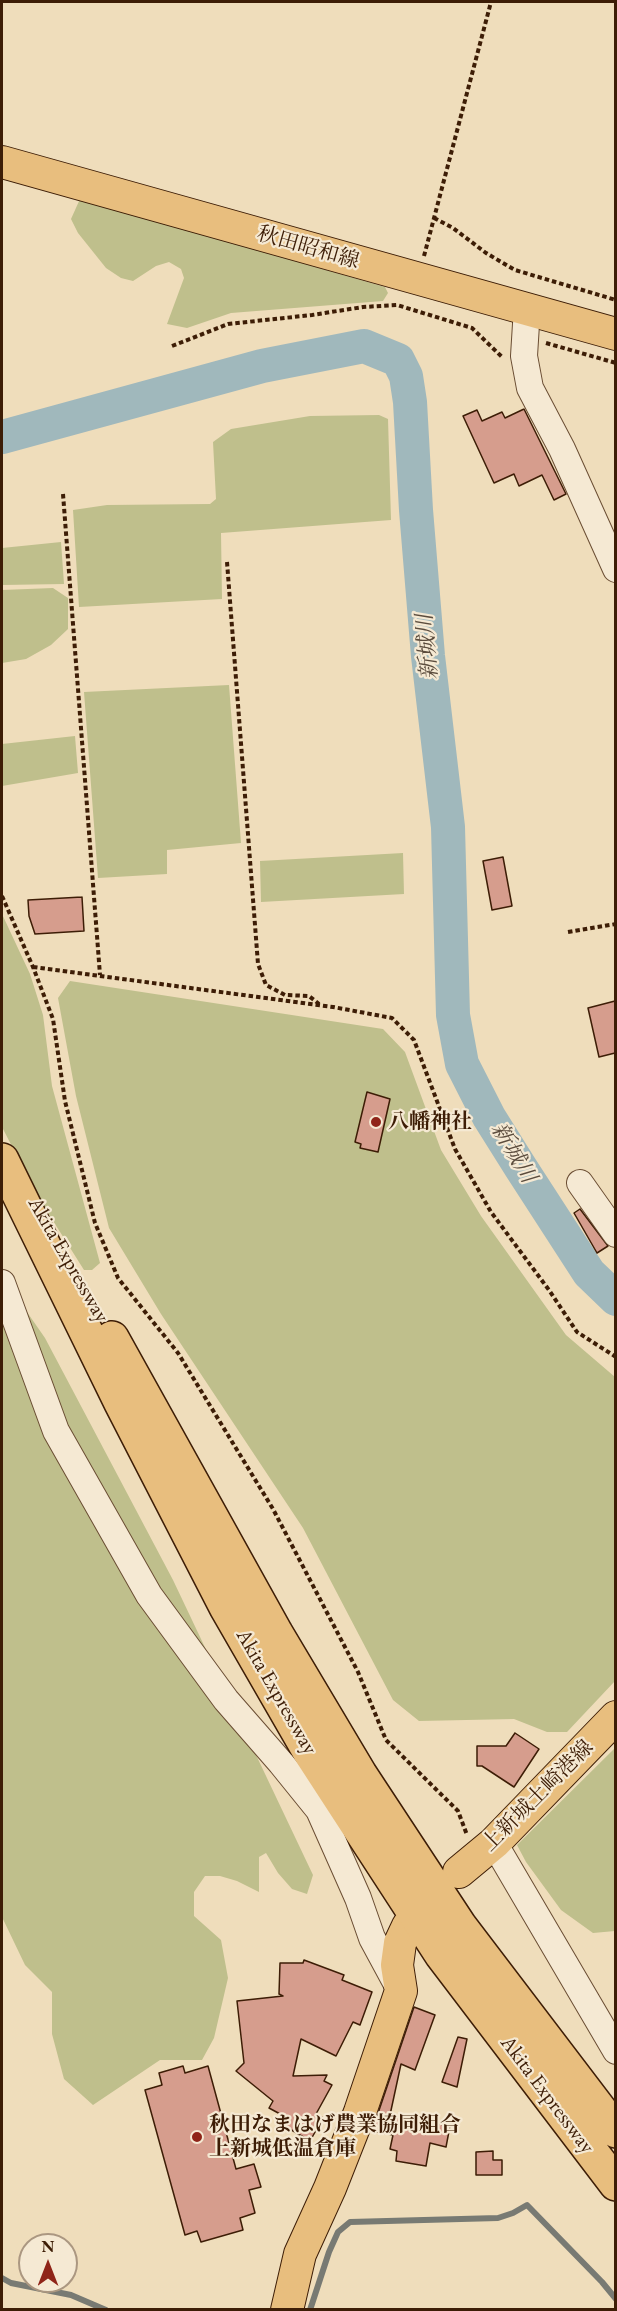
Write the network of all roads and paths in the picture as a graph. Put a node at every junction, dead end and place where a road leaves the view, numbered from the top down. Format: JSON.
{"nodes":[{"id":1,"x":491,"y":2,"type":"edge"},
{"id":2,"x":2,"y":162,"type":"edge"},
{"id":3,"x":434,"y":218,"type":"junction"},
{"id":4,"x":418,"y":279,"type":"junction"},
{"id":5,"x":615,"y":300,"type":"edge"},
{"id":6,"x":526,"y":323,"type":"junction"},
{"id":7,"x":615,"y":334,"type":"edge"},
{"id":8,"x":172,"y":346,"type":"dead end"},
{"id":9,"x":615,"y":363,"type":"edge"},
{"id":10,"x":528,"y":380,"type":"junction"},
{"id":11,"x":63,"y":494,"type":"dead end"},
{"id":12,"x":227,"y":562,"type":"dead end"},
{"id":13,"x":615,"y":569,"type":"edge"},
{"id":14,"x":2,"y":896,"type":"edge"},
{"id":15,"x":615,"y":924,"type":"edge"},
{"id":16,"x":568,"y":932,"type":"dead end"},
{"id":17,"x":33,"y":967,"type":"junction"},
{"id":18,"x":100,"y":976,"type":"junction"},
{"id":19,"x":320,"y":1005,"type":"junction"},
{"id":20,"x":2,"y":1147,"type":"edge"},
{"id":21,"x":2,"y":1161,"type":"edge"},
{"id":22,"x":580,"y":1184,"type":"dead end"},
{"id":23,"x":615,"y":1234,"type":"edge"},
{"id":24,"x":2,"y":1283,"type":"edge"},
{"id":25,"x":615,"y":1357,"type":"edge"},
{"id":26,"x":615,"y":1718,"type":"edge"},
{"id":27,"x":476,"y":1858,"type":"junction"},
{"id":28,"x":408,"y":1926,"type":"dead end"},
{"id":29,"x":401,"y":1991,"type":"junction"},
{"id":30,"x":613,"y":2044,"type":"edge"},
{"id":31,"x":615,"y":2131,"type":"edge"},
{"id":32,"x":615,"y":2184,"type":"edge"},
{"id":33,"x":287,"y":2310,"type":"edge"}],
"edges":[{"from":1,"to":3,"type":"path"},
{"from":2,"to":4,"type":"main road","name":"秋田昭和線"},
{"from":3,"to":4,"type":"path"},
{"from":3,"to":5,"type":"path"},
{"from":4,"to":6,"type":"main road","name":"秋田昭和線"},
{"from":6,"to":7,"type":"main road","name":"秋田昭和線"},
{"from":6,"to":9,"type":"path"},
{"from":6,"to":10,"type":"street"},
{"from":8,"to":10,"type":"path"},
{"from":10,"to":13,"type":"street"},
{"from":11,"to":18,"type":"path"},
{"from":12,"to":19,"type":"path"},
{"from":14,"to":17,"type":"path"},
{"from":15,"to":16,"type":"path"},
{"from":17,"to":18,"type":"path"},
{"from":17,"to":27,"type":"path"},
{"from":18,"to":19,"type":"path"},
{"from":19,"to":25,"type":"path"},
{"from":20,"to":31,"type":"highway","name":"Akita Expressway"},
{"from":21,"to":32,"type":"highway","name":"Akita Expressway"},
{"from":22,"to":23,"type":"street"},
{"from":24,"to":29,"type":"street"},
{"from":26,"to":27,"type":"main road","name":"上新城土崎港線"},
{"from":27,"to":30,"type":"street"},
{"from":28,"to":29,"type":"main road"},
{"from":29,"to":33,"type":"main road"}]}
